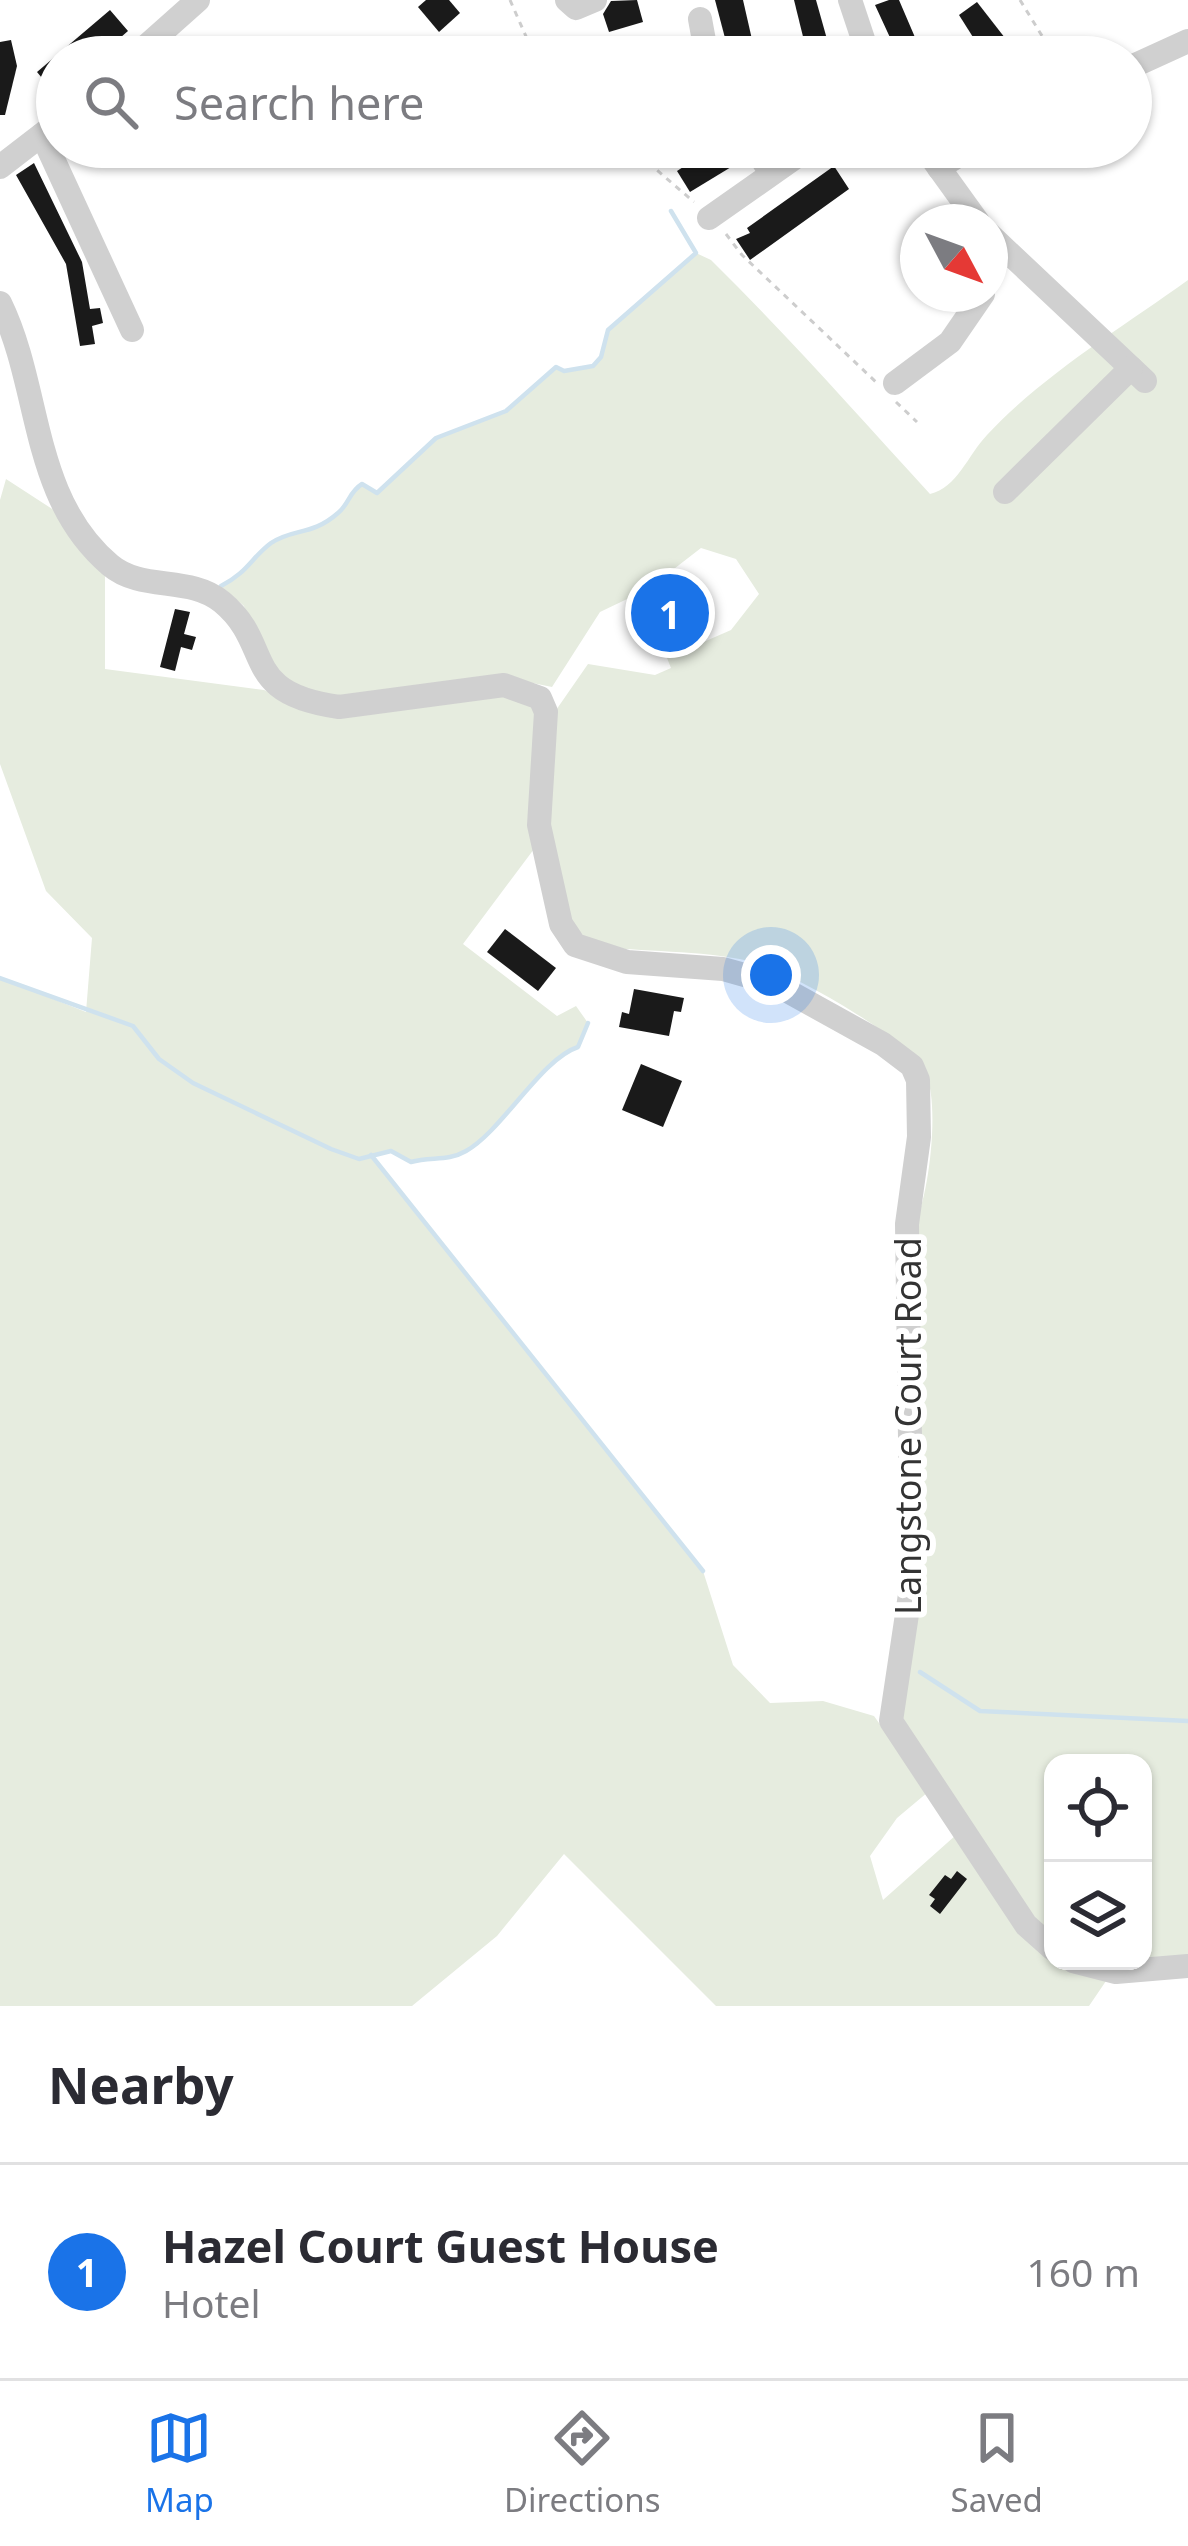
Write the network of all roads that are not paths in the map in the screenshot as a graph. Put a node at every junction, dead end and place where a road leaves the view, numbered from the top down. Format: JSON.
{"nodes":[{"id":1,"x":198,"y":0,"type":"edge"},
{"id":2,"x":567,"y":0,"type":"edge"},
{"id":3,"x":595,"y":0,"type":"edge"},
{"id":4,"x":850,"y":0,"type":"edge"},
{"id":5,"x":700,"y":19,"type":"dead end"},
{"id":6,"x":158,"y":36,"type":"edge"},
{"id":7,"x":703,"y":36,"type":"edge"},
{"id":8,"x":862,"y":36,"type":"edge"},
{"id":9,"x":1188,"y":41,"type":"edge"},
{"id":10,"x":1152,"y":57,"type":"edge"},
{"id":11,"x":36,"y":139,"type":"edge"},
{"id":12,"x":0,"y":167,"type":"edge"},
{"id":13,"x":65,"y":168,"type":"edge"},
{"id":14,"x":768,"y":168,"type":"edge"},
{"id":15,"x":778,"y":168,"type":"edge"},
{"id":16,"x":939,"y":168,"type":"edge"},
{"id":17,"x":771,"y":173,"type":"junction"},
{"id":18,"x":965,"y":204,"type":"edge"},
{"id":19,"x":710,"y":218,"type":"road end"},
{"id":20,"x":1008,"y":256,"type":"edge"},
{"id":21,"x":1010,"y":258,"type":"junction"},
{"id":22,"x":1008,"y":261,"type":"edge"},
{"id":23,"x":0,"y":304,"type":"edge"},
{"id":24,"x":970,"y":312,"type":"edge"},
{"id":25,"x":132,"y":330,"type":"dead end"},
{"id":26,"x":895,"y":383,"type":"dead end"},
{"id":27,"x":1005,"y":492,"type":"dead end"},
{"id":28,"x":1044,"y":1941,"type":"edge"},
{"id":29,"x":1188,"y":1966,"type":"edge"},
{"id":30,"x":1152,"y":1969,"type":"edge"},
{"id":31,"x":1108,"y":1970,"type":"edge"},
{"id":32,"x":1140,"y":1970,"type":"edge"}],
"edges":[{"from":1,"to":6,"type":"street"},
{"from":2,"to":3,"type":"street"},
{"from":4,"to":8,"type":"street"},
{"from":5,"to":7,"type":"street"},
{"from":9,"to":10,"type":"street"},
{"from":11,"to":12,"type":"street"},
{"from":13,"to":25,"type":"street"},
{"from":14,"to":17,"type":"street"},
{"from":15,"to":17,"type":"street"},
{"from":16,"to":18,"type":"street"},
{"from":17,"to":19,"type":"street"},
{"from":20,"to":21,"type":"street"},
{"from":21,"to":22,"type":"street"},
{"from":21,"to":27,"type":"street"},
{"from":23,"to":28,"type":"street","name":"Langstone Court Road"},
{"from":24,"to":26,"type":"street"},
{"from":29,"to":30,"type":"street"},
{"from":31,"to":32,"type":"street"}]}
